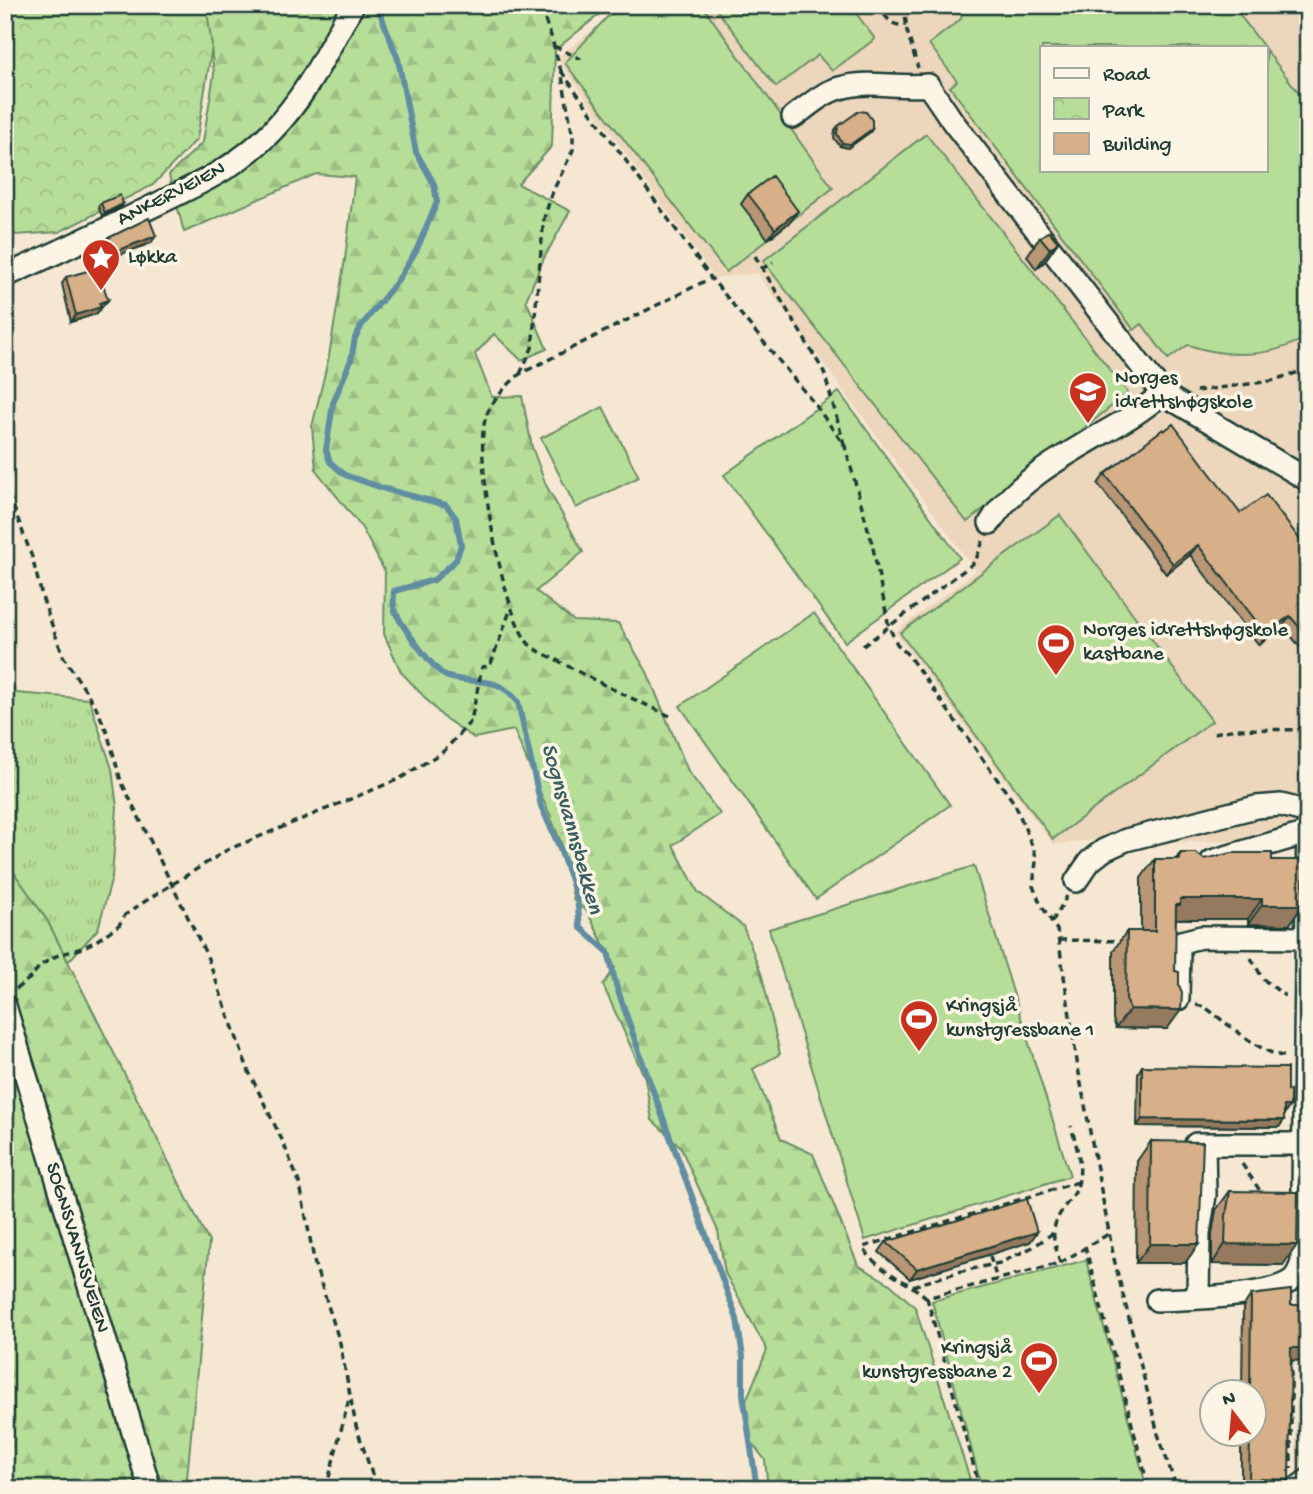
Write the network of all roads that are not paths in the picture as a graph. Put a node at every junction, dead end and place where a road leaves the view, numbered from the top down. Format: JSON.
{"nodes":[{"id":1,"x":353,"y":5,"type":"edge"},
{"id":2,"x":793,"y":117,"type":"dead end"},
{"id":3,"x":5,"y":276,"type":"edge"},
{"id":4,"x":1165,"y":396,"type":"junction"},
{"id":5,"x":1308,"y":480,"type":"edge"},
{"id":6,"x":990,"y":523,"type":"dead end"},
{"id":7,"x":1308,"y":812,"type":"edge"},
{"id":8,"x":1308,"y":824,"type":"edge"},
{"id":9,"x":1307,"y":833,"type":"edge"},
{"id":10,"x":1193,"y":866,"type":"edge"},
{"id":11,"x":1076,"y":881,"type":"road end"},
{"id":12,"x":1306,"y":925,"type":"edge"},
{"id":13,"x":9,"y":998,"type":"edge"},
{"id":14,"x":1178,"y":1004,"type":"edge"},
{"id":15,"x":1303,"y":1144,"type":"junction"},
{"id":16,"x":1205,"y":1195,"type":"junction"},
{"id":17,"x":1228,"y":1196,"type":"edge"},
{"id":18,"x":1265,"y":1196,"type":"edge"},
{"id":19,"x":1304,"y":1210,"type":"edge"},
{"id":20,"x":1198,"y":1298,"type":"junction"},
{"id":21,"x":1157,"y":1300,"type":"dead end"},
{"id":22,"x":150,"y":1489,"type":"edge"}],
"edges":[{"from":1,"to":3,"type":"street","name":"ANKERVEIEN"},
{"from":2,"to":4,"type":"street"},
{"from":4,"to":5,"type":"street"},
{"from":4,"to":6,"type":"street"},
{"from":7,"to":11,"type":"street"},
{"from":8,"to":9,"type":"street"},
{"from":9,"to":10,"type":"street"},
{"from":9,"to":12,"type":"street"},
{"from":12,"to":14,"type":"street"},
{"from":12,"to":15,"type":"street"},
{"from":13,"to":22,"type":"street","name":"SOGNSVANNSVEIEN"},
{"from":15,"to":16,"type":"street"},
{"from":15,"to":19,"type":"street"},
{"from":16,"to":17,"type":"street"},
{"from":16,"to":20,"type":"street"},
{"from":18,"to":19,"type":"street"},
{"from":19,"to":20,"type":"street"},
{"from":20,"to":21,"type":"street"}]}
